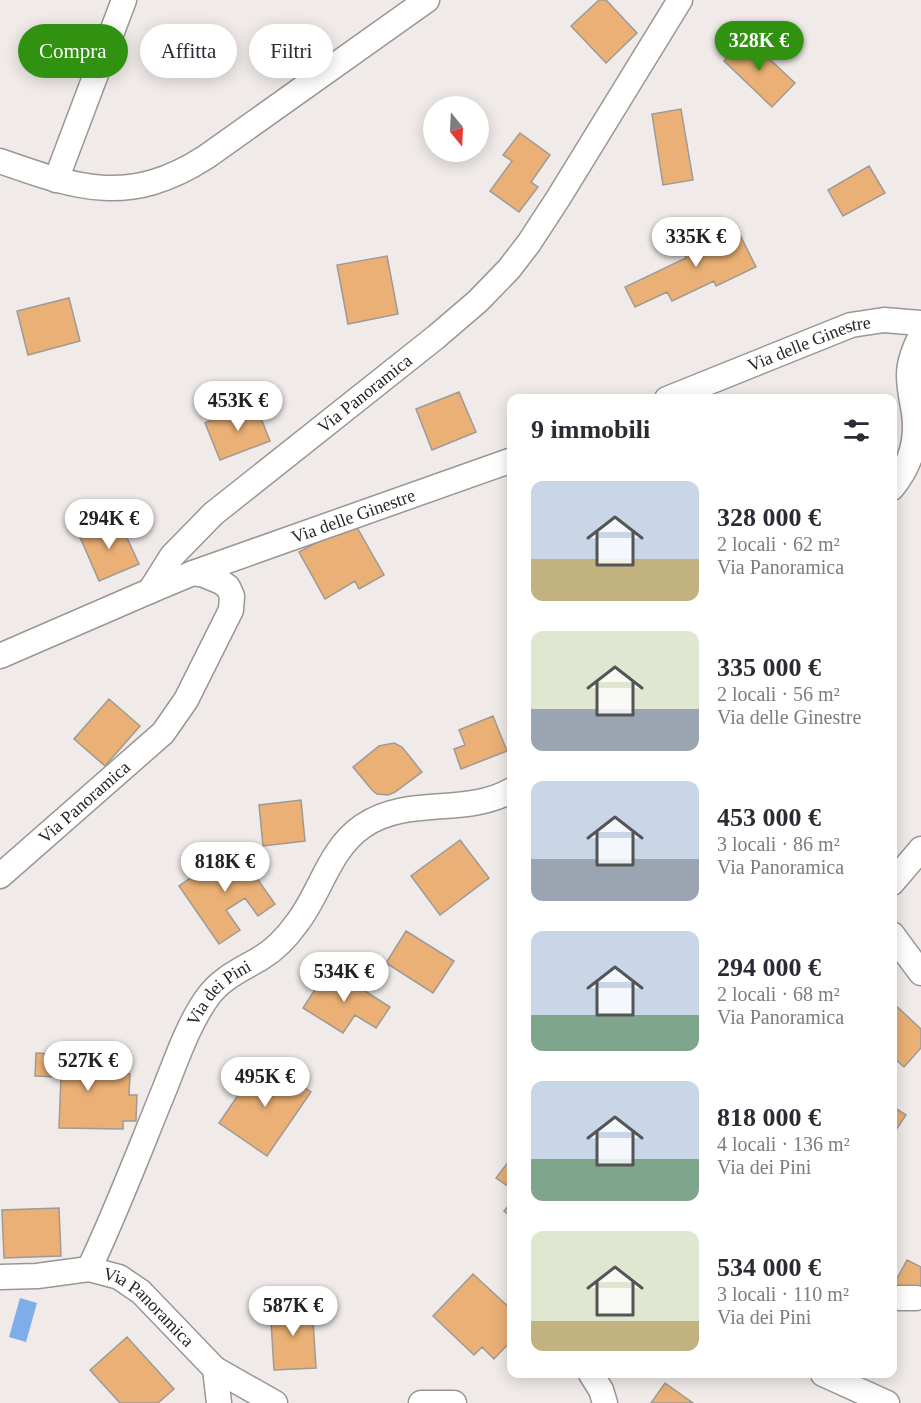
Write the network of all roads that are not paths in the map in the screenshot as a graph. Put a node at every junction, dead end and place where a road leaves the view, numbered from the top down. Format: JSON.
{"nodes":[{"id":1,"x":124,"y":0,"type":"edge"},
{"id":2,"x":427,"y":0,"type":"edge"},
{"id":3,"x":680,"y":0,"type":"edge"},
{"id":4,"x":0,"y":161,"type":"edge"},
{"id":5,"x":56,"y":180,"type":"junction"},
{"id":6,"x":921,"y":323,"type":"edge"},
{"id":7,"x":921,"y":335,"type":"edge"},
{"id":8,"x":679,"y":394,"type":"edge"},
{"id":9,"x":507,"y":462,"type":"edge"},
{"id":10,"x":897,"y":481,"type":"edge"},
{"id":11,"x":193,"y":573,"type":"junction"},
{"id":12,"x":150,"y":591,"type":"junction"},
{"id":13,"x":0,"y":656,"type":"edge"},
{"id":14,"x":507,"y":792,"type":"edge"},
{"id":15,"x":921,"y":849,"type":"edge"},
{"id":16,"x":0,"y":876,"type":"edge"},
{"id":17,"x":897,"y":877,"type":"edge"},
{"id":18,"x":897,"y":941,"type":"edge"},
{"id":19,"x":921,"y":973,"type":"edge"},
{"id":20,"x":89,"y":1269,"type":"junction"},
{"id":21,"x":0,"y":1277,"type":"edge"},
{"id":22,"x":215,"y":1369,"type":"junction"},
{"id":23,"x":594,"y":1378,"type":"edge"},
{"id":24,"x":832,"y":1378,"type":"edge"},
{"id":25,"x":219,"y":1403,"type":"edge"},
{"id":26,"x":275,"y":1403,"type":"edge"},
{"id":27,"x":421,"y":1403,"type":"edge"},
{"id":28,"x":454,"y":1403,"type":"edge"},
{"id":29,"x":605,"y":1403,"type":"edge"},
{"id":30,"x":887,"y":1403,"type":"edge"}],
"edges":[{"from":1,"to":5,"type":"street"},
{"from":2,"to":5,"type":"street"},
{"from":3,"to":12,"type":"street","name":"Via Panoramica"},
{"from":4,"to":5,"type":"street"},
{"from":6,"to":8,"type":"street","name":"Via delle Ginestre"},
{"from":7,"to":10,"type":"street"},
{"from":9,"to":11,"type":"street","name":"Via delle Ginestre"},
{"from":11,"to":12,"type":"street"},
{"from":11,"to":16,"type":"street","name":"Via Panoramica"},
{"from":12,"to":13,"type":"street"},
{"from":14,"to":20,"type":"street","name":"Via dei Pini"},
{"from":15,"to":17,"type":"street"},
{"from":18,"to":19,"type":"street"},
{"from":20,"to":21,"type":"street","name":"Via Panoramica"},
{"from":20,"to":22,"type":"street","name":"Via Panoramica"},
{"from":22,"to":25,"type":"street"},
{"from":22,"to":26,"type":"street","name":"Via Panoramica"},
{"from":23,"to":29,"type":"street"},
{"from":24,"to":30,"type":"street"},
{"from":27,"to":28,"type":"street"}]}
